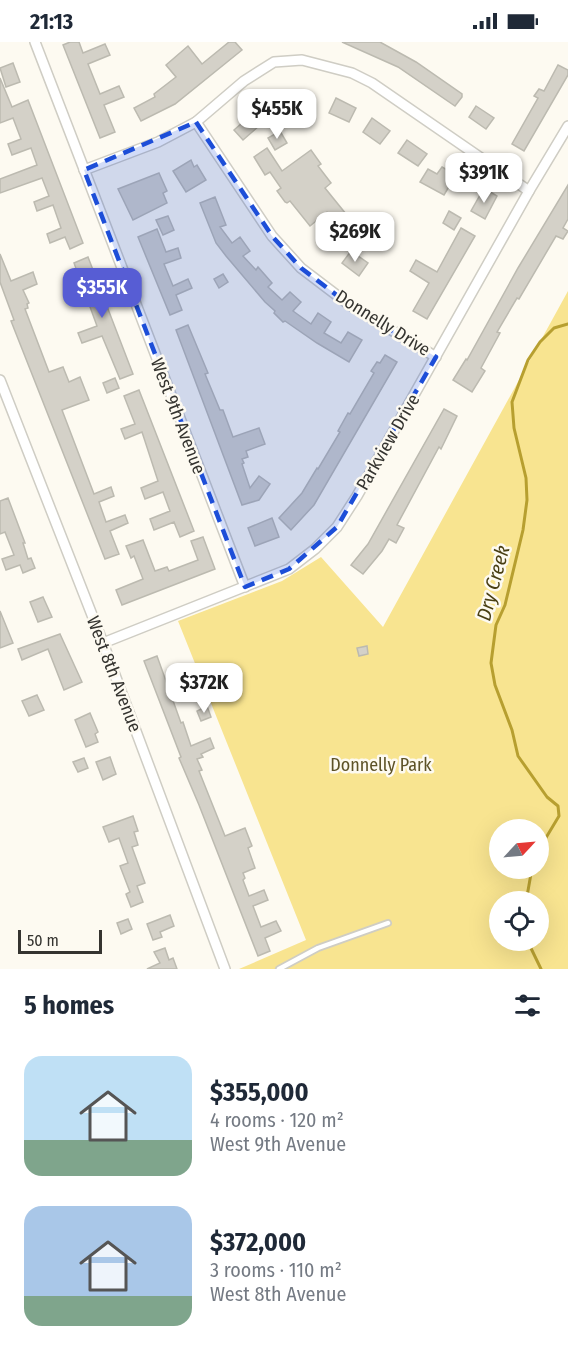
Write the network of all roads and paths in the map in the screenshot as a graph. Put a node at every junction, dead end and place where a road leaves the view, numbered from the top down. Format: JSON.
{"nodes":[{"id":1,"x":35,"y":42,"type":"edge"},
{"id":2,"x":196,"y":122,"type":"junction"},
{"id":3,"x":568,"y":126,"type":"edge"},
{"id":4,"x":84,"y":170,"type":"junction"},
{"id":5,"x":529,"y":191,"type":"junction"},
{"id":6,"x":436,"y":357,"type":"junction"},
{"id":7,"x":0,"y":380,"type":"edge"},
{"id":8,"x":245,"y":587,"type":"junction"},
{"id":9,"x":102,"y":642,"type":"junction"},
{"id":10,"x":388,"y":923,"type":"dead end"},
{"id":11,"x":225,"y":969,"type":"edge"},
{"id":12,"x":279,"y":969,"type":"edge"}],
"edges":[{"from":1,"to":4,"type":"street","name":"West 9th Avenue"},
{"from":2,"to":4,"type":"street"},
{"from":2,"to":5,"type":"street"},
{"from":2,"to":6,"type":"street","name":"Donnelly Drive"},
{"from":3,"to":5,"type":"street","name":"Parkview Drive"},
{"from":4,"to":8,"type":"street","name":"West 9th Avenue"},
{"from":5,"to":6,"type":"street","name":"Parkview Drive"},
{"from":6,"to":8,"type":"street","name":"Parkview Drive"},
{"from":7,"to":9,"type":"street","name":"West 8th Avenue"},
{"from":8,"to":9,"type":"street","name":"Parkview Drive"},
{"from":9,"to":11,"type":"street","name":"West 8th Avenue"},
{"from":10,"to":12,"type":"lane"}]}
